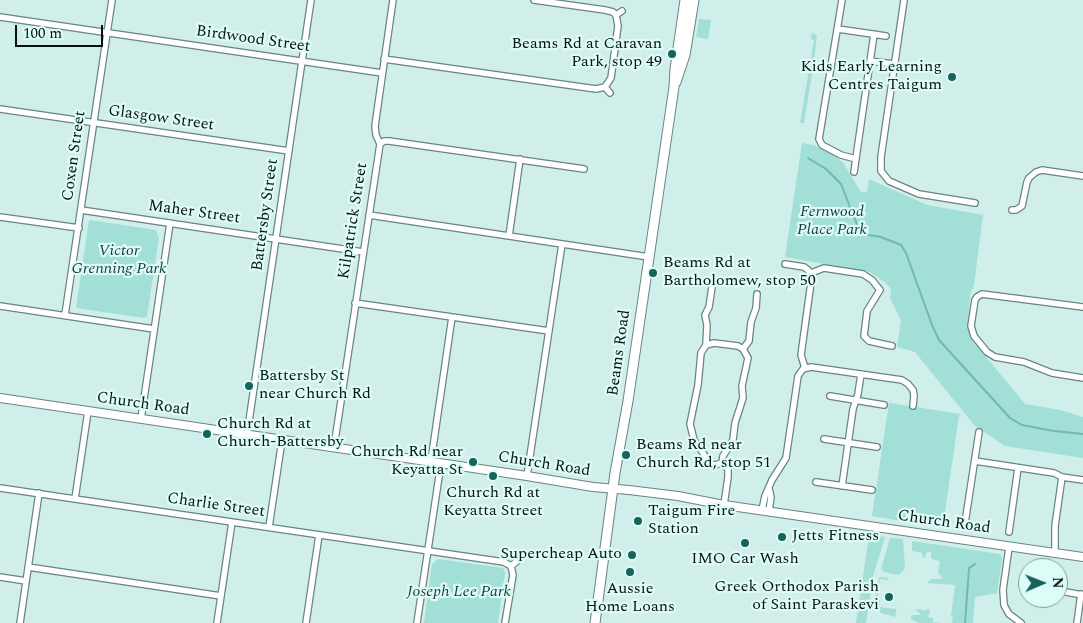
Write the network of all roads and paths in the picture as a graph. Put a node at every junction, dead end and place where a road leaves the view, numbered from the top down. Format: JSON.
{"nodes":[{"id":1,"x":112,"y":0,"type":"edge"},
{"id":2,"x":311,"y":0,"type":"edge"},
{"id":3,"x":392,"y":0,"type":"edge"},
{"id":4,"x":534,"y":0,"type":"edge"},
{"id":5,"x":685,"y":0,"type":"edge"},
{"id":6,"x":694,"y":0,"type":"edge"},
{"id":7,"x":842,"y":0,"type":"edge"},
{"id":8,"x":904,"y":0,"type":"edge"},
{"id":9,"x":0,"y":17,"type":"edge"},
{"id":10,"x":838,"y":29,"type":"junction"},
{"id":11,"x":107,"y":33,"type":"junction"},
{"id":12,"x":874,"y":34,"type":"junction"},
{"id":13,"x":886,"y":36,"type":"dead end"},
{"id":14,"x":384,"y":59,"type":"junction"},
{"id":15,"x":870,"y":60,"type":"junction"},
{"id":16,"x":302,"y":61,"type":"junction"},
{"id":17,"x":894,"y":64,"type":"junction"},
{"id":18,"x":382,"y":73,"type":"junction"},
{"id":19,"x":605,"y":87,"type":"junction"},
{"id":20,"x":674,"y":87,"type":"junction"},
{"id":21,"x":610,"y":93,"type":"dead end"},
{"id":22,"x":0,"y":109,"type":"edge"},
{"id":23,"x":94,"y":123,"type":"junction"},
{"id":24,"x":380,"y":144,"type":"junction"},
{"id":25,"x":289,"y":151,"type":"junction"},
{"id":26,"x":520,"y":159,"type":"junction"},
{"id":27,"x":856,"y":159,"type":"junction"},
{"id":28,"x":584,"y":169,"type":"dead end"},
{"id":29,"x":854,"y":172,"type":"dead end"},
{"id":30,"x":1083,"y":176,"type":"edge"},
{"id":31,"x":975,"y":203,"type":"dead end"},
{"id":32,"x":81,"y":210,"type":"junction"},
{"id":33,"x":1012,"y":210,"type":"dead end"},
{"id":34,"x":369,"y":215,"type":"junction"},
{"id":35,"x":0,"y":217,"type":"edge"},
{"id":36,"x":170,"y":223,"type":"junction"},
{"id":37,"x":79,"y":228,"type":"junction"},
{"id":38,"x":509,"y":236,"type":"junction"},
{"id":39,"x":276,"y":239,"type":"junction"},
{"id":40,"x":562,"y":244,"type":"junction"},
{"id":41,"x":363,"y":252,"type":"junction"},
{"id":42,"x":649,"y":256,"type":"junction"},
{"id":43,"x":785,"y":264,"type":"dead end"},
{"id":44,"x":811,"y":273,"type":"junction"},
{"id":45,"x":712,"y":287,"type":"dead end"},
{"id":46,"x":757,"y":294,"type":"dead end"},
{"id":47,"x":356,"y":303,"type":"junction"},
{"id":48,"x":0,"y":306,"type":"edge"},
{"id":49,"x":1083,"y":307,"type":"edge"},
{"id":50,"x":65,"y":315,"type":"junction"},
{"id":51,"x":452,"y":317,"type":"junction"},
{"id":52,"x":154,"y":329,"type":"junction"},
{"id":53,"x":549,"y":331,"type":"junction"},
{"id":54,"x":706,"y":345,"type":"junction"},
{"id":55,"x":892,"y":346,"type":"dead end"},
{"id":56,"x":743,"y":349,"type":"junction"},
{"id":57,"x":805,"y":368,"type":"junction"},
{"id":58,"x":861,"y":374,"type":"junction"},
{"id":59,"x":1083,"y":378,"type":"edge"},
{"id":60,"x":830,"y":396,"type":"dead end"},
{"id":61,"x":0,"y":398,"type":"edge"},
{"id":62,"x":856,"y":400,"type":"junction"},
{"id":63,"x":884,"y":405,"type":"dead end"},
{"id":64,"x":913,"y":406,"type":"dead end"},
{"id":65,"x":88,"y":411,"type":"junction"},
{"id":66,"x":141,"y":419,"type":"junction"},
{"id":67,"x":979,"y":432,"type":"dead end"},
{"id":68,"x":247,"y":434,"type":"junction"},
{"id":69,"x":824,"y":439,"type":"dead end"},
{"id":70,"x":282,"y":440,"type":"junction"},
{"id":71,"x":848,"y":443,"type":"junction"},
{"id":72,"x":334,"y":447,"type":"junction"},
{"id":73,"x":877,"y":447,"type":"dead end"},
{"id":74,"x":974,"y":461,"type":"junction"},
{"id":75,"x":431,"y":462,"type":"junction"},
{"id":76,"x":441,"y":463,"type":"junction"},
{"id":77,"x":722,"y":463,"type":"junction"},
{"id":78,"x":1018,"y":468,"type":"junction"},
{"id":79,"x":527,"y":476,"type":"junction"},
{"id":80,"x":1062,"y":477,"type":"junction"},
{"id":81,"x":1083,"y":480,"type":"edge"},
{"id":82,"x":816,"y":482,"type":"dead end"},
{"id":83,"x":842,"y":486,"type":"junction"},
{"id":84,"x":0,"y":488,"type":"edge"},
{"id":85,"x":613,"y":488,"type":"junction"},
{"id":86,"x":872,"y":490,"type":"dead end"},
{"id":87,"x":39,"y":493,"type":"junction"},
{"id":88,"x":75,"y":499,"type":"junction"},
{"id":89,"x":724,"y":505,"type":"junction"},
{"id":90,"x":765,"y":511,"type":"junction"},
{"id":91,"x":232,"y":522,"type":"junction"},
{"id":92,"x":965,"y":523,"type":"dead end"},
{"id":93,"x":269,"y":527,"type":"junction"},
{"id":94,"x":1009,"y":532,"type":"dead end"},
{"id":95,"x":319,"y":535,"type":"junction"},
{"id":96,"x":1009,"y":547,"type":"junction"},
{"id":97,"x":428,"y":551,"type":"junction"},
{"id":98,"x":1054,"y":554,"type":"junction"},
{"id":99,"x":1083,"y":557,"type":"edge"},
{"id":100,"x":28,"y":567,"type":"junction"},
{"id":101,"x":0,"y":577,"type":"edge"},
{"id":102,"x":26,"y":581,"type":"junction"},
{"id":103,"x":1068,"y":592,"type":"edge"},
{"id":104,"x":1082,"y":595,"type":"edge"},
{"id":105,"x":221,"y":596,"type":"junction"},
{"id":106,"x":20,"y":623,"type":"edge"},
{"id":107,"x":217,"y":623,"type":"edge"},
{"id":108,"x":306,"y":623,"type":"edge"},
{"id":109,"x":417,"y":623,"type":"edge"},
{"id":110,"x":505,"y":623,"type":"edge"},
{"id":111,"x":595,"y":623,"type":"edge"},
{"id":112,"x":1021,"y":623,"type":"edge"},
{"id":113,"x":1077,"y":623,"type":"edge"}],
"edges":[{"from":1,"to":11,"type":"street","name":"Coxen Street"},
{"from":2,"to":16,"type":"street","name":"Battersby Street"},
{"from":3,"to":14,"type":"street","name":"Kilpatrick Street"},
{"from":4,"to":19,"type":"street"},
{"from":5,"to":20,"type":"main road","name":"Beams Road"},
{"from":6,"to":20,"type":"main road","name":"Beams Road"},
{"from":7,"to":10,"type":"street"},
{"from":8,"to":17,"type":"street"},
{"from":9,"to":11,"type":"street","name":"Birdwood Street"},
{"from":10,"to":12,"type":"street"},
{"from":10,"to":27,"type":"street"},
{"from":11,"to":16,"type":"street","name":"Birdwood Street"},
{"from":11,"to":23,"type":"street","name":"Coxen Street"},
{"from":12,"to":13,"type":"street"},
{"from":12,"to":15,"type":"street"},
{"from":14,"to":18,"type":"street","name":"Kilpatrick Street"},
{"from":14,"to":19,"type":"street"},
{"from":15,"to":17,"type":"street"},
{"from":15,"to":27,"type":"street"},
{"from":16,"to":18,"type":"street","name":"Birdwood Street"},
{"from":16,"to":25,"type":"street","name":"Battersby Street"},
{"from":17,"to":31,"type":"street"},
{"from":18,"to":24,"type":"street","name":"Kilpatrick Street"},
{"from":19,"to":21,"type":"street"},
{"from":20,"to":42,"type":"main road","name":"Beams Road"},
{"from":22,"to":23,"type":"street","name":"Glasgow Street"},
{"from":23,"to":25,"type":"street","name":"Glasgow Street"},
{"from":23,"to":32,"type":"street","name":"Coxen Street"},
{"from":24,"to":26,"type":"street"},
{"from":24,"to":34,"type":"street","name":"Kilpatrick Street"},
{"from":25,"to":39,"type":"street","name":"Battersby Street"},
{"from":26,"to":28,"type":"street"},
{"from":26,"to":38,"type":"street"},
{"from":27,"to":29,"type":"street"},
{"from":30,"to":33,"type":"street"},
{"from":32,"to":36,"type":"street","name":"Maher Street"},
{"from":32,"to":37,"type":"street","name":"Coxen Street"},
{"from":34,"to":38,"type":"street"},
{"from":34,"to":41,"type":"street","name":"Kilpatrick Street"},
{"from":35,"to":37,"type":"street"},
{"from":36,"to":39,"type":"street","name":"Maher Street"},
{"from":36,"to":52,"type":"street"},
{"from":37,"to":50,"type":"street","name":"Coxen Street"},
{"from":38,"to":40,"type":"street"},
{"from":39,"to":41,"type":"street","name":"Maher Street"},
{"from":39,"to":68,"type":"street","name":"Battersby Street"},
{"from":40,"to":42,"type":"street"},
{"from":40,"to":53,"type":"street"},
{"from":41,"to":47,"type":"street","name":"Kilpatrick Street"},
{"from":42,"to":85,"type":"main road","name":"Beams Road"},
{"from":43,"to":44,"type":"street"},
{"from":44,"to":55,"type":"street"},
{"from":44,"to":57,"type":"street"},
{"from":45,"to":54,"type":"street"},
{"from":46,"to":56,"type":"street"},
{"from":47,"to":51,"type":"street"},
{"from":47,"to":72,"type":"street","name":"Kilpatrick Street"},
{"from":48,"to":50,"type":"street"},
{"from":49,"to":59,"type":"street"},
{"from":50,"to":52,"type":"street"},
{"from":51,"to":53,"type":"street"},
{"from":51,"to":75,"type":"street"},
{"from":52,"to":66,"type":"street"},
{"from":53,"to":79,"type":"street"},
{"from":54,"to":56,"type":"street"},
{"from":54,"to":77,"type":"street"},
{"from":56,"to":77,"type":"street"},
{"from":57,"to":58,"type":"street"},
{"from":57,"to":90,"type":"street"},
{"from":58,"to":62,"type":"street"},
{"from":58,"to":64,"type":"street"},
{"from":60,"to":62,"type":"street"},
{"from":61,"to":65,"type":"street","name":"Church Road"},
{"from":62,"to":63,"type":"street"},
{"from":62,"to":71,"type":"street"},
{"from":65,"to":66,"type":"street","name":"Church Road"},
{"from":65,"to":88,"type":"street"},
{"from":66,"to":68,"type":"street","name":"Church Road"},
{"from":67,"to":74,"type":"street"},
{"from":68,"to":70,"type":"street","name":"Church Road"},
{"from":69,"to":71,"type":"street"},
{"from":70,"to":72,"type":"street","name":"Church Road"},
{"from":70,"to":93,"type":"street"},
{"from":71,"to":73,"type":"street"},
{"from":71,"to":83,"type":"street"},
{"from":72,"to":75,"type":"street","name":"Church Road"},
{"from":74,"to":78,"type":"street"},
{"from":74,"to":92,"type":"street"},
{"from":75,"to":76,"type":"street","name":"Church Road"},
{"from":76,"to":79,"type":"street","name":"Church Road"},
{"from":76,"to":97,"type":"street"},
{"from":77,"to":89,"type":"street"},
{"from":78,"to":80,"type":"street"},
{"from":78,"to":94,"type":"street"},
{"from":79,"to":85,"type":"street","name":"Church Road"},
{"from":80,"to":81,"type":"street"},
{"from":80,"to":98,"type":"street"},
{"from":82,"to":83,"type":"street"},
{"from":83,"to":86,"type":"street"},
{"from":84,"to":87,"type":"street","name":"Charlie Street"},
{"from":85,"to":89,"type":"street","name":"Church Road"},
{"from":85,"to":111,"type":"main road","name":"Beams Road"},
{"from":87,"to":88,"type":"street","name":"Charlie Street"},
{"from":87,"to":100,"type":"street"},
{"from":88,"to":91,"type":"street","name":"Charlie Street"},
{"from":89,"to":90,"type":"street","name":"Church Road"},
{"from":90,"to":96,"type":"street","name":"Church Road"},
{"from":91,"to":93,"type":"street","name":"Charlie Street"},
{"from":91,"to":105,"type":"street"},
{"from":93,"to":95,"type":"street","name":"Charlie Street"},
{"from":95,"to":97,"type":"street","name":"Charlie Street"},
{"from":95,"to":108,"type":"street"},
{"from":96,"to":98,"type":"street","name":"Church Road"},
{"from":96,"to":112,"type":"street"},
{"from":97,"to":109,"type":"street"},
{"from":97,"to":110,"type":"street","name":"Charlie Street"},
{"from":98,"to":99,"type":"street","name":"Church Road"},
{"from":100,"to":102,"type":"street"},
{"from":100,"to":105,"type":"street"},
{"from":101,"to":102,"type":"street"},
{"from":102,"to":106,"type":"street"},
{"from":103,"to":104,"type":"street"},
{"from":104,"to":113,"type":"street"},
{"from":105,"to":107,"type":"street"}]}
